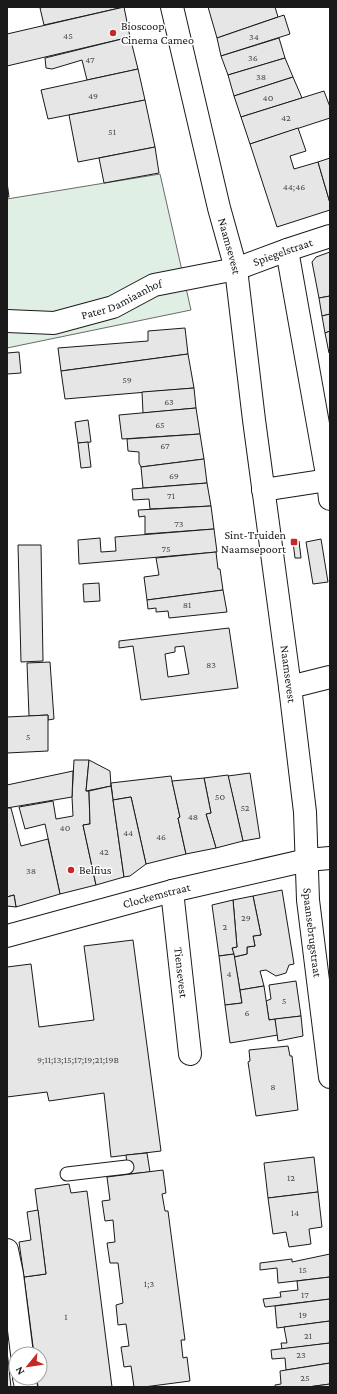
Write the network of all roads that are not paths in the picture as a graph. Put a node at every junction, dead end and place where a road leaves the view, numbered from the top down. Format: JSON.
{"nodes":[{"id":1,"x":172,"y":7,"type":"edge"},
{"id":2,"x":330,"y":236,"type":"edge"},
{"id":3,"x":287,"y":250,"type":"junction"},
{"id":4,"x":236,"y":269,"type":"junction"},
{"id":5,"x":7,"y":321,"type":"edge"},
{"id":6,"x":329,"y":489,"type":"edge"},
{"id":7,"x":264,"y":490,"type":"junction"},
{"id":8,"x":330,"y":677,"type":"edge"},
{"id":9,"x":290,"y":687,"type":"junction"},
{"id":10,"x":330,"y":858,"type":"edge"},
{"id":11,"x":306,"y":860,"type":"junction"},
{"id":12,"x":172,"y":891,"type":"junction"},
{"id":13,"x":7,"y":936,"type":"edge"},
{"id":14,"x":190,"y":1054,"type":"dead end"},
{"id":15,"x":330,"y":1077,"type":"edge"},
{"id":16,"x":127,"y":1167,"type":"dead end"},
{"id":17,"x":67,"y":1174,"type":"dead end"},
{"id":18,"x":7,"y":1250,"type":"edge"},
{"id":19,"x":21,"y":1346,"type":"edge"}],
"edges":[{"from":1,"to":4,"type":"street","name":"Naamsevest"},
{"from":2,"to":3,"type":"street","name":"Spiegelstraat"},
{"from":3,"to":4,"type":"street","name":"Spiegelstraat"},
{"from":3,"to":6,"type":"street"},
{"from":4,"to":5,"type":"street","name":"Pater Damiaanhof"},
{"from":4,"to":7,"type":"street","name":"Naamsevest"},
{"from":6,"to":7,"type":"street"},
{"from":7,"to":9,"type":"street","name":"Naamsevest"},
{"from":8,"to":9,"type":"street"},
{"from":9,"to":11,"type":"street","name":"Naamsevest"},
{"from":10,"to":11,"type":"street","name":"Clockemstraat"},
{"from":11,"to":12,"type":"street","name":"Clockemstraat"},
{"from":11,"to":15,"type":"street","name":"Spaansebrugstraat"},
{"from":12,"to":13,"type":"street","name":"Clockemstraat"},
{"from":12,"to":14,"type":"street","name":"Tiensevest"},
{"from":16,"to":17,"type":"lane"},
{"from":18,"to":19,"type":"street"}]}
